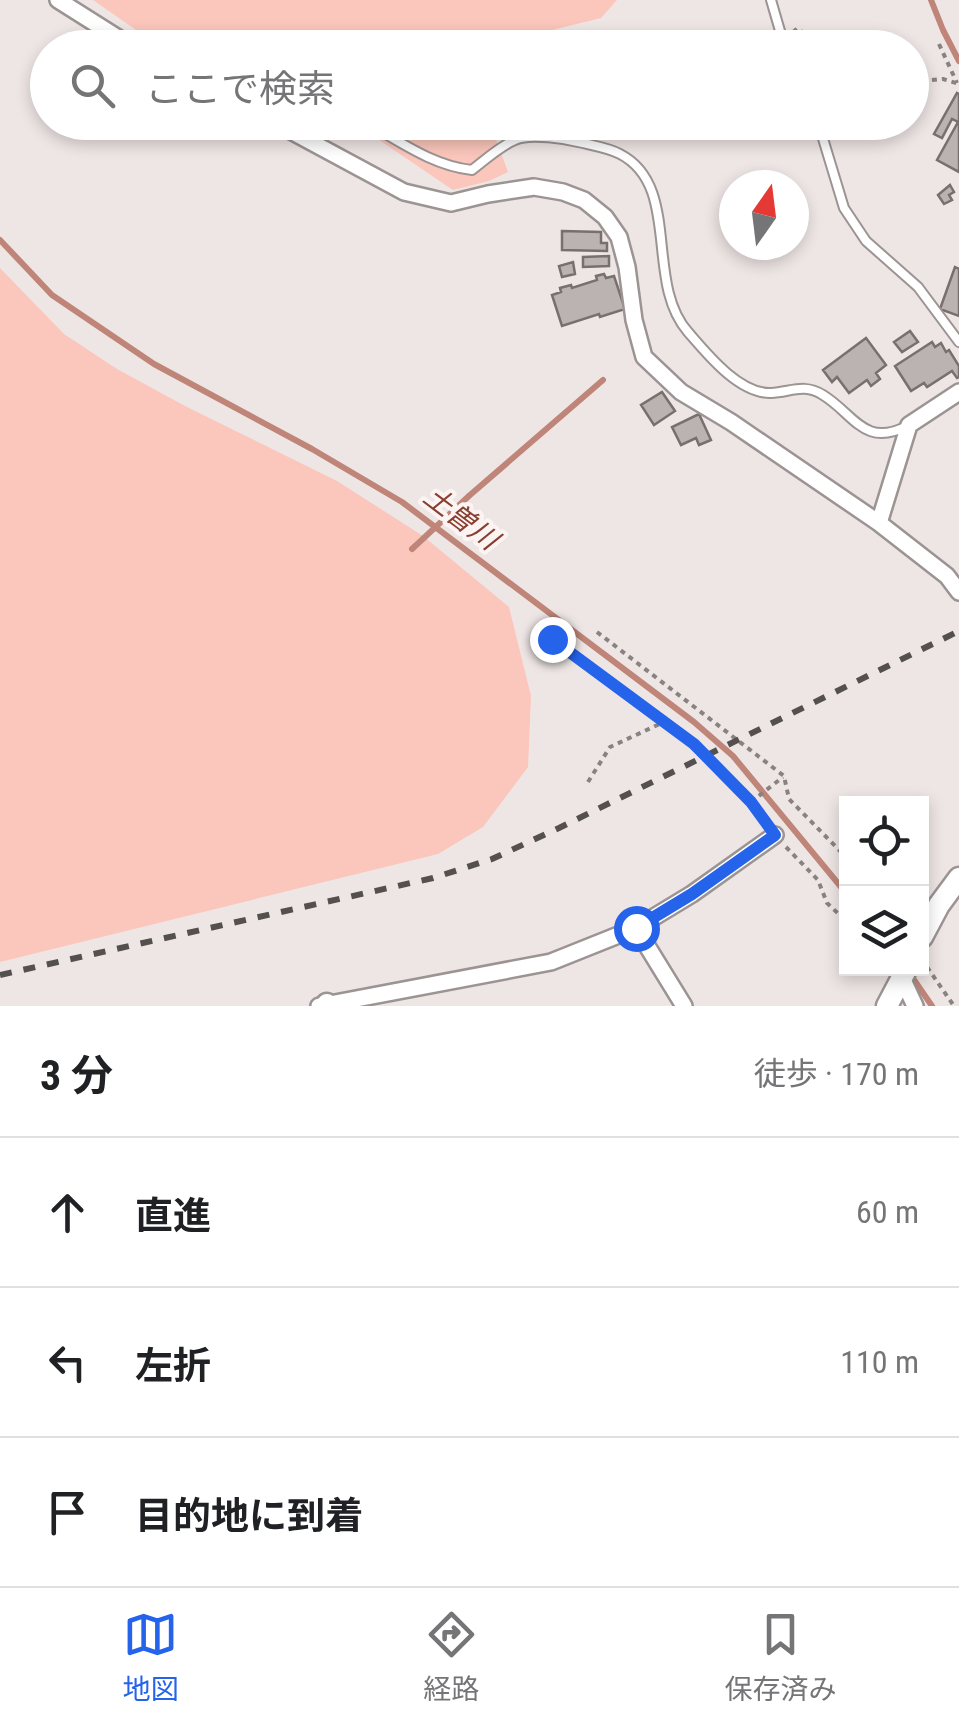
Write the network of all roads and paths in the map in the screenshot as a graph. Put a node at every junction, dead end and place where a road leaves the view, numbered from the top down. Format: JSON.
{"nodes":[{"id":1,"x":58,"y":0,"type":"edge"},
{"id":2,"x":771,"y":0,"type":"edge"},
{"id":3,"x":106,"y":30,"type":"edge"},
{"id":4,"x":779,"y":30,"type":"edge"},
{"id":5,"x":940,"y":44,"type":"dead end"},
{"id":6,"x":929,"y":78,"type":"edge"},
{"id":7,"x":958,"y":84,"type":"edge"},
{"id":8,"x":307,"y":140,"type":"edge"},
{"id":9,"x":398,"y":140,"type":"edge"},
{"id":10,"x":514,"y":140,"type":"edge"},
{"id":11,"x":559,"y":140,"type":"edge"},
{"id":12,"x":823,"y":140,"type":"edge"},
{"id":13,"x":959,"y":342,"type":"edge"},
{"id":14,"x":959,"y":392,"type":"edge"},
{"id":15,"x":909,"y":425,"type":"junction"},
{"id":16,"x":879,"y":523,"type":"junction"},
{"id":17,"x":959,"y":592,"type":"edge"},
{"id":18,"x":598,"y":632,"type":"dead end"},
{"id":19,"x":552,"y":639,"type":"dead end"},
{"id":20,"x":664,"y":722,"type":"junction"},
{"id":21,"x":784,"y":776,"type":"junction"},
{"id":22,"x":588,"y":782,"type":"dead end"},
{"id":23,"x":751,"y":802,"type":"junction"},
{"id":24,"x":775,"y":835,"type":"junction"},
{"id":25,"x":839,"y":850,"type":"edge"},
{"id":26,"x":959,"y":878,"type":"edge"},
{"id":27,"x":839,"y":914,"type":"edge"},
{"id":28,"x":929,"y":923,"type":"edge"},
{"id":29,"x":636,"y":928,"type":"junction"},
{"id":30,"x":929,"y":968,"type":"edge"},
{"id":31,"x":904,"y":976,"type":"edge"},
{"id":32,"x":906,"y":976,"type":"edge"},
{"id":33,"x":324,"y":1005,"type":"edge"},
{"id":34,"x":684,"y":1006,"type":"edge"},
{"id":35,"x":888,"y":1006,"type":"edge"},
{"id":36,"x":914,"y":1006,"type":"edge"},
{"id":37,"x":954,"y":1006,"type":"edge"}],
"edges":[{"from":1,"to":3,"type":"street"},
{"from":2,"to":4,"type":"lane"},
{"from":5,"to":7,"type":"path"},
{"from":6,"to":7,"type":"path"},
{"from":8,"to":16,"type":"street"},
{"from":9,"to":10,"type":"lane"},
{"from":11,"to":15,"type":"lane"},
{"from":12,"to":13,"type":"lane"},
{"from":14,"to":15,"type":"street"},
{"from":15,"to":16,"type":"street"},
{"from":16,"to":17,"type":"street"},
{"from":18,"to":21,"type":"path"},
{"from":19,"to":20,"type":"path"},
{"from":20,"to":22,"type":"path"},
{"from":20,"to":23,"type":"path"},
{"from":21,"to":23,"type":"path"},
{"from":21,"to":25,"type":"path"},
{"from":23,"to":24,"type":"path"},
{"from":24,"to":27,"type":"path"},
{"from":24,"to":29,"type":"street"},
{"from":26,"to":28,"type":"main road"},
{"from":29,"to":33,"type":"street"},
{"from":29,"to":34,"type":"street"},
{"from":30,"to":37,"type":"path"},
{"from":31,"to":35,"type":"main road"},
{"from":32,"to":36,"type":"street"}]}
